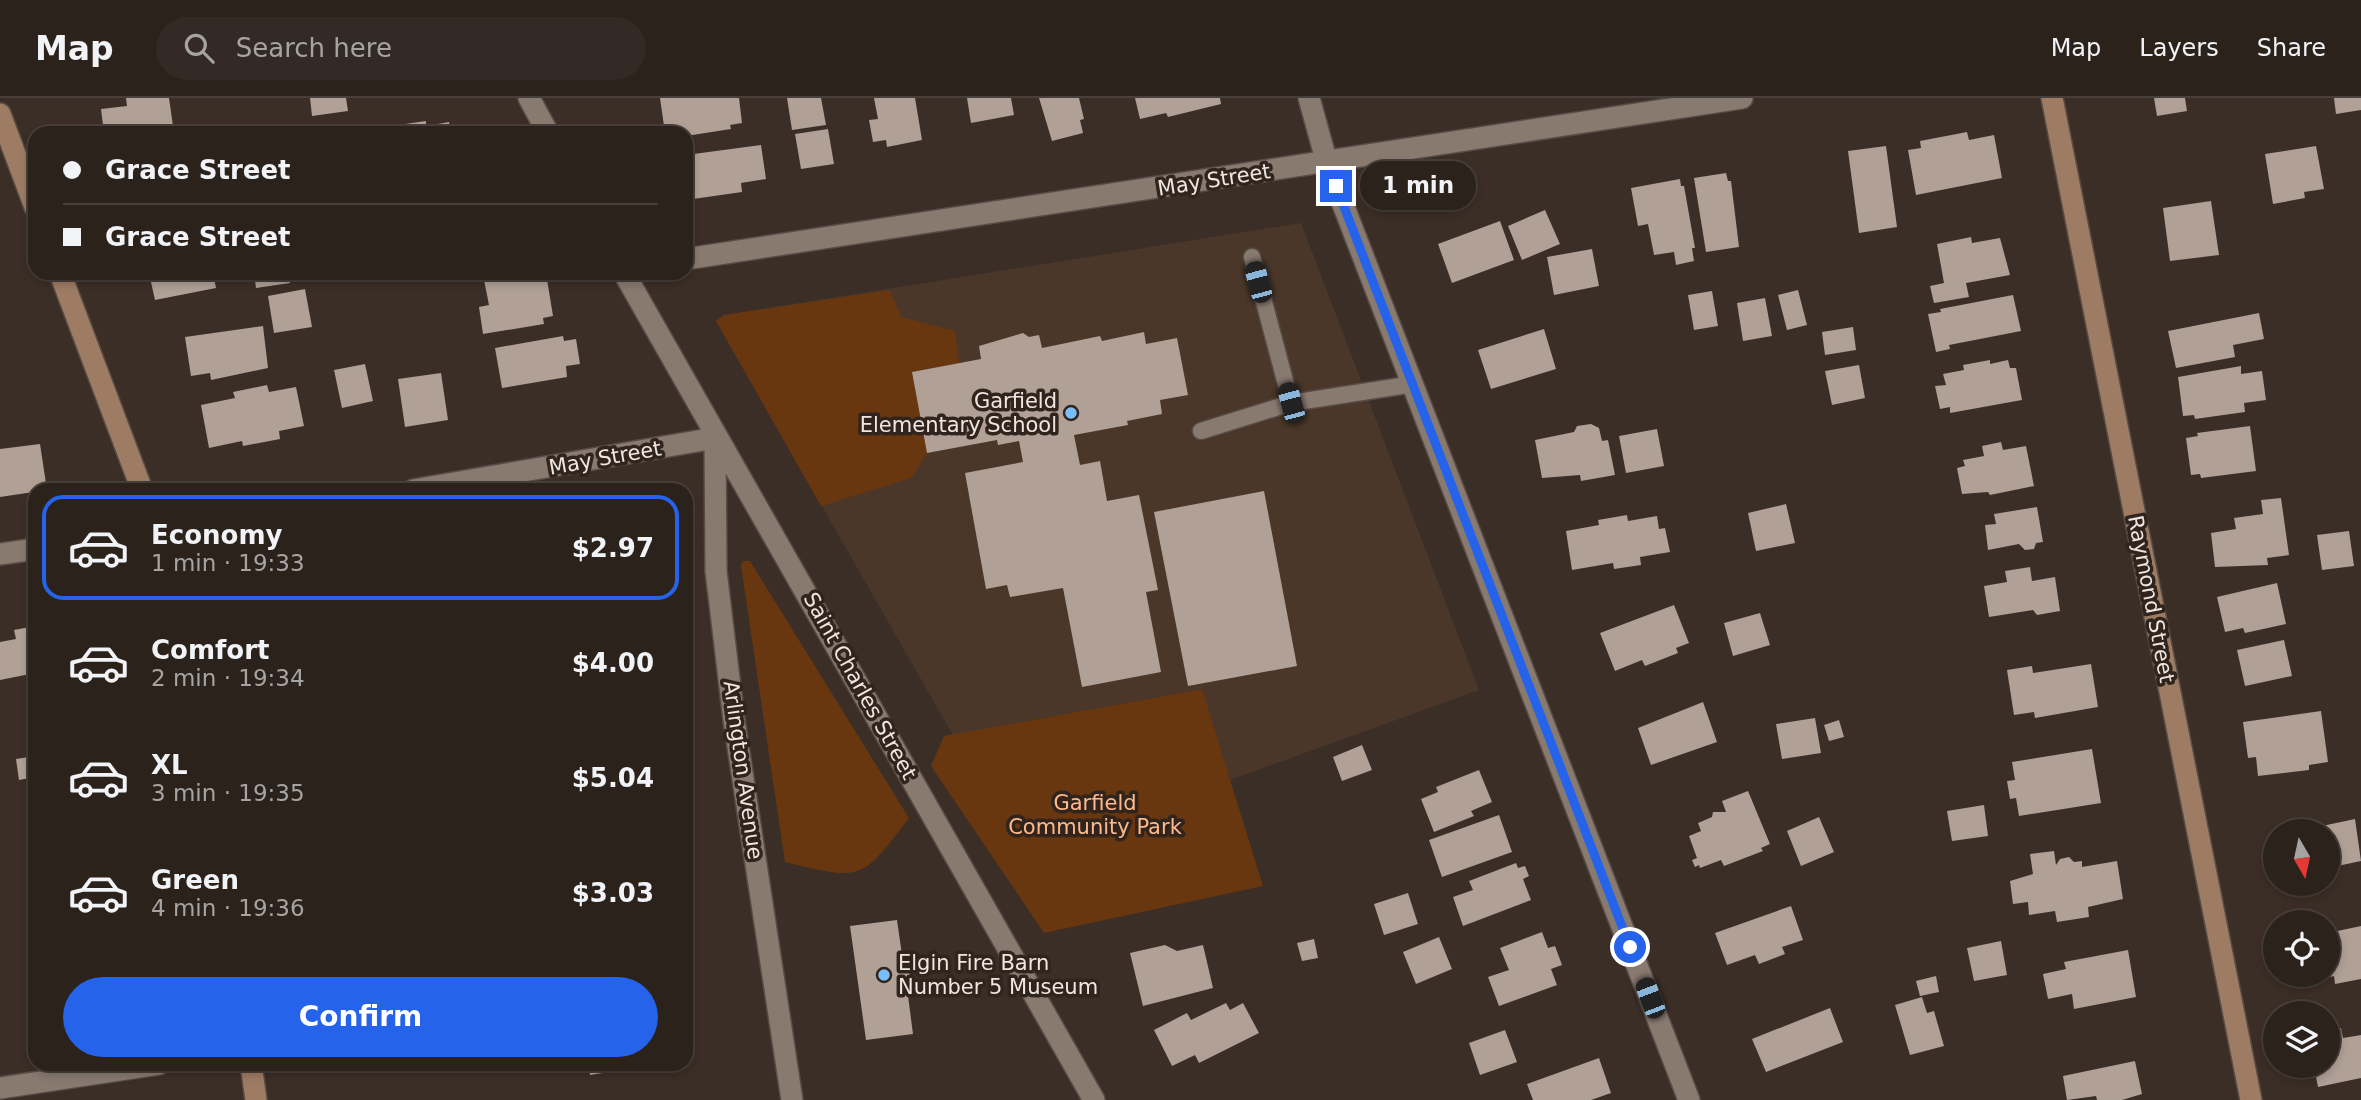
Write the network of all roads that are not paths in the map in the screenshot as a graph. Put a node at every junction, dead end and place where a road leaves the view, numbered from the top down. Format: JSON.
{"nodes":[{"id":1,"x":529,"y":98,"type":"edge"},
{"id":2,"x":1309,"y":98,"type":"edge"},
{"id":3,"x":1742,"y":98,"type":"edge"},
{"id":4,"x":2052,"y":98,"type":"edge"},
{"id":5,"x":0,"y":114,"type":"edge"},
{"id":6,"x":544,"y":126,"type":"edge"},
{"id":7,"x":1327,"y":163,"type":"junction"},
{"id":8,"x":28,"y":188,"type":"edge"},
{"id":9,"x":1252,"y":257,"type":"dead end"},
{"id":10,"x":693,"y":258,"type":"edge"},
{"id":11,"x":63,"y":280,"type":"edge"},
{"id":12,"x":628,"y":280,"type":"edge"},
{"id":13,"x":1415,"y":384,"type":"junction"},
{"id":14,"x":1291,"y":403,"type":"junction"},
{"id":15,"x":1201,"y":431,"type":"dead end"},
{"id":16,"x":715,"y":438,"type":"junction"},
{"id":17,"x":139,"y":483,"type":"edge"},
{"id":18,"x":453,"y":483,"type":"edge"},
{"id":19,"x":28,"y":550,"type":"edge"},
{"id":20,"x":0,"y":554,"type":"edge"},
{"id":21,"x":113,"y":1071,"type":"edge"},
{"id":22,"x":252,"y":1071,"type":"edge"},
{"id":23,"x":0,"y":1088,"type":"edge"},
{"id":24,"x":256,"y":1100,"type":"edge"},
{"id":25,"x":792,"y":1100,"type":"edge"},
{"id":26,"x":1094,"y":1100,"type":"edge"},
{"id":27,"x":1689,"y":1100,"type":"edge"},
{"id":28,"x":2251,"y":1100,"type":"edge"}],
"edges":[{"from":1,"to":6,"type":"street"},
{"from":2,"to":7,"type":"street"},
{"from":3,"to":7,"type":"street","name":"May Street"},
{"from":4,"to":28,"type":"street","name":"Raymond Street"},
{"from":5,"to":8,"type":"street"},
{"from":7,"to":10,"type":"street","name":"May Street"},
{"from":7,"to":13,"type":"street"},
{"from":9,"to":14,"type":"lane"},
{"from":11,"to":17,"type":"street"},
{"from":12,"to":16,"type":"street","name":"Saint Charles Street"},
{"from":13,"to":14,"type":"lane"},
{"from":13,"to":27,"type":"street"},
{"from":14,"to":15,"type":"lane"},
{"from":16,"to":18,"type":"street","name":"May Street"},
{"from":16,"to":25,"type":"street","name":"Arlington Avenue"},
{"from":16,"to":26,"type":"street","name":"Saint Charles Street"},
{"from":19,"to":20,"type":"street"},
{"from":21,"to":23,"type":"street"},
{"from":22,"to":24,"type":"street"}]}
